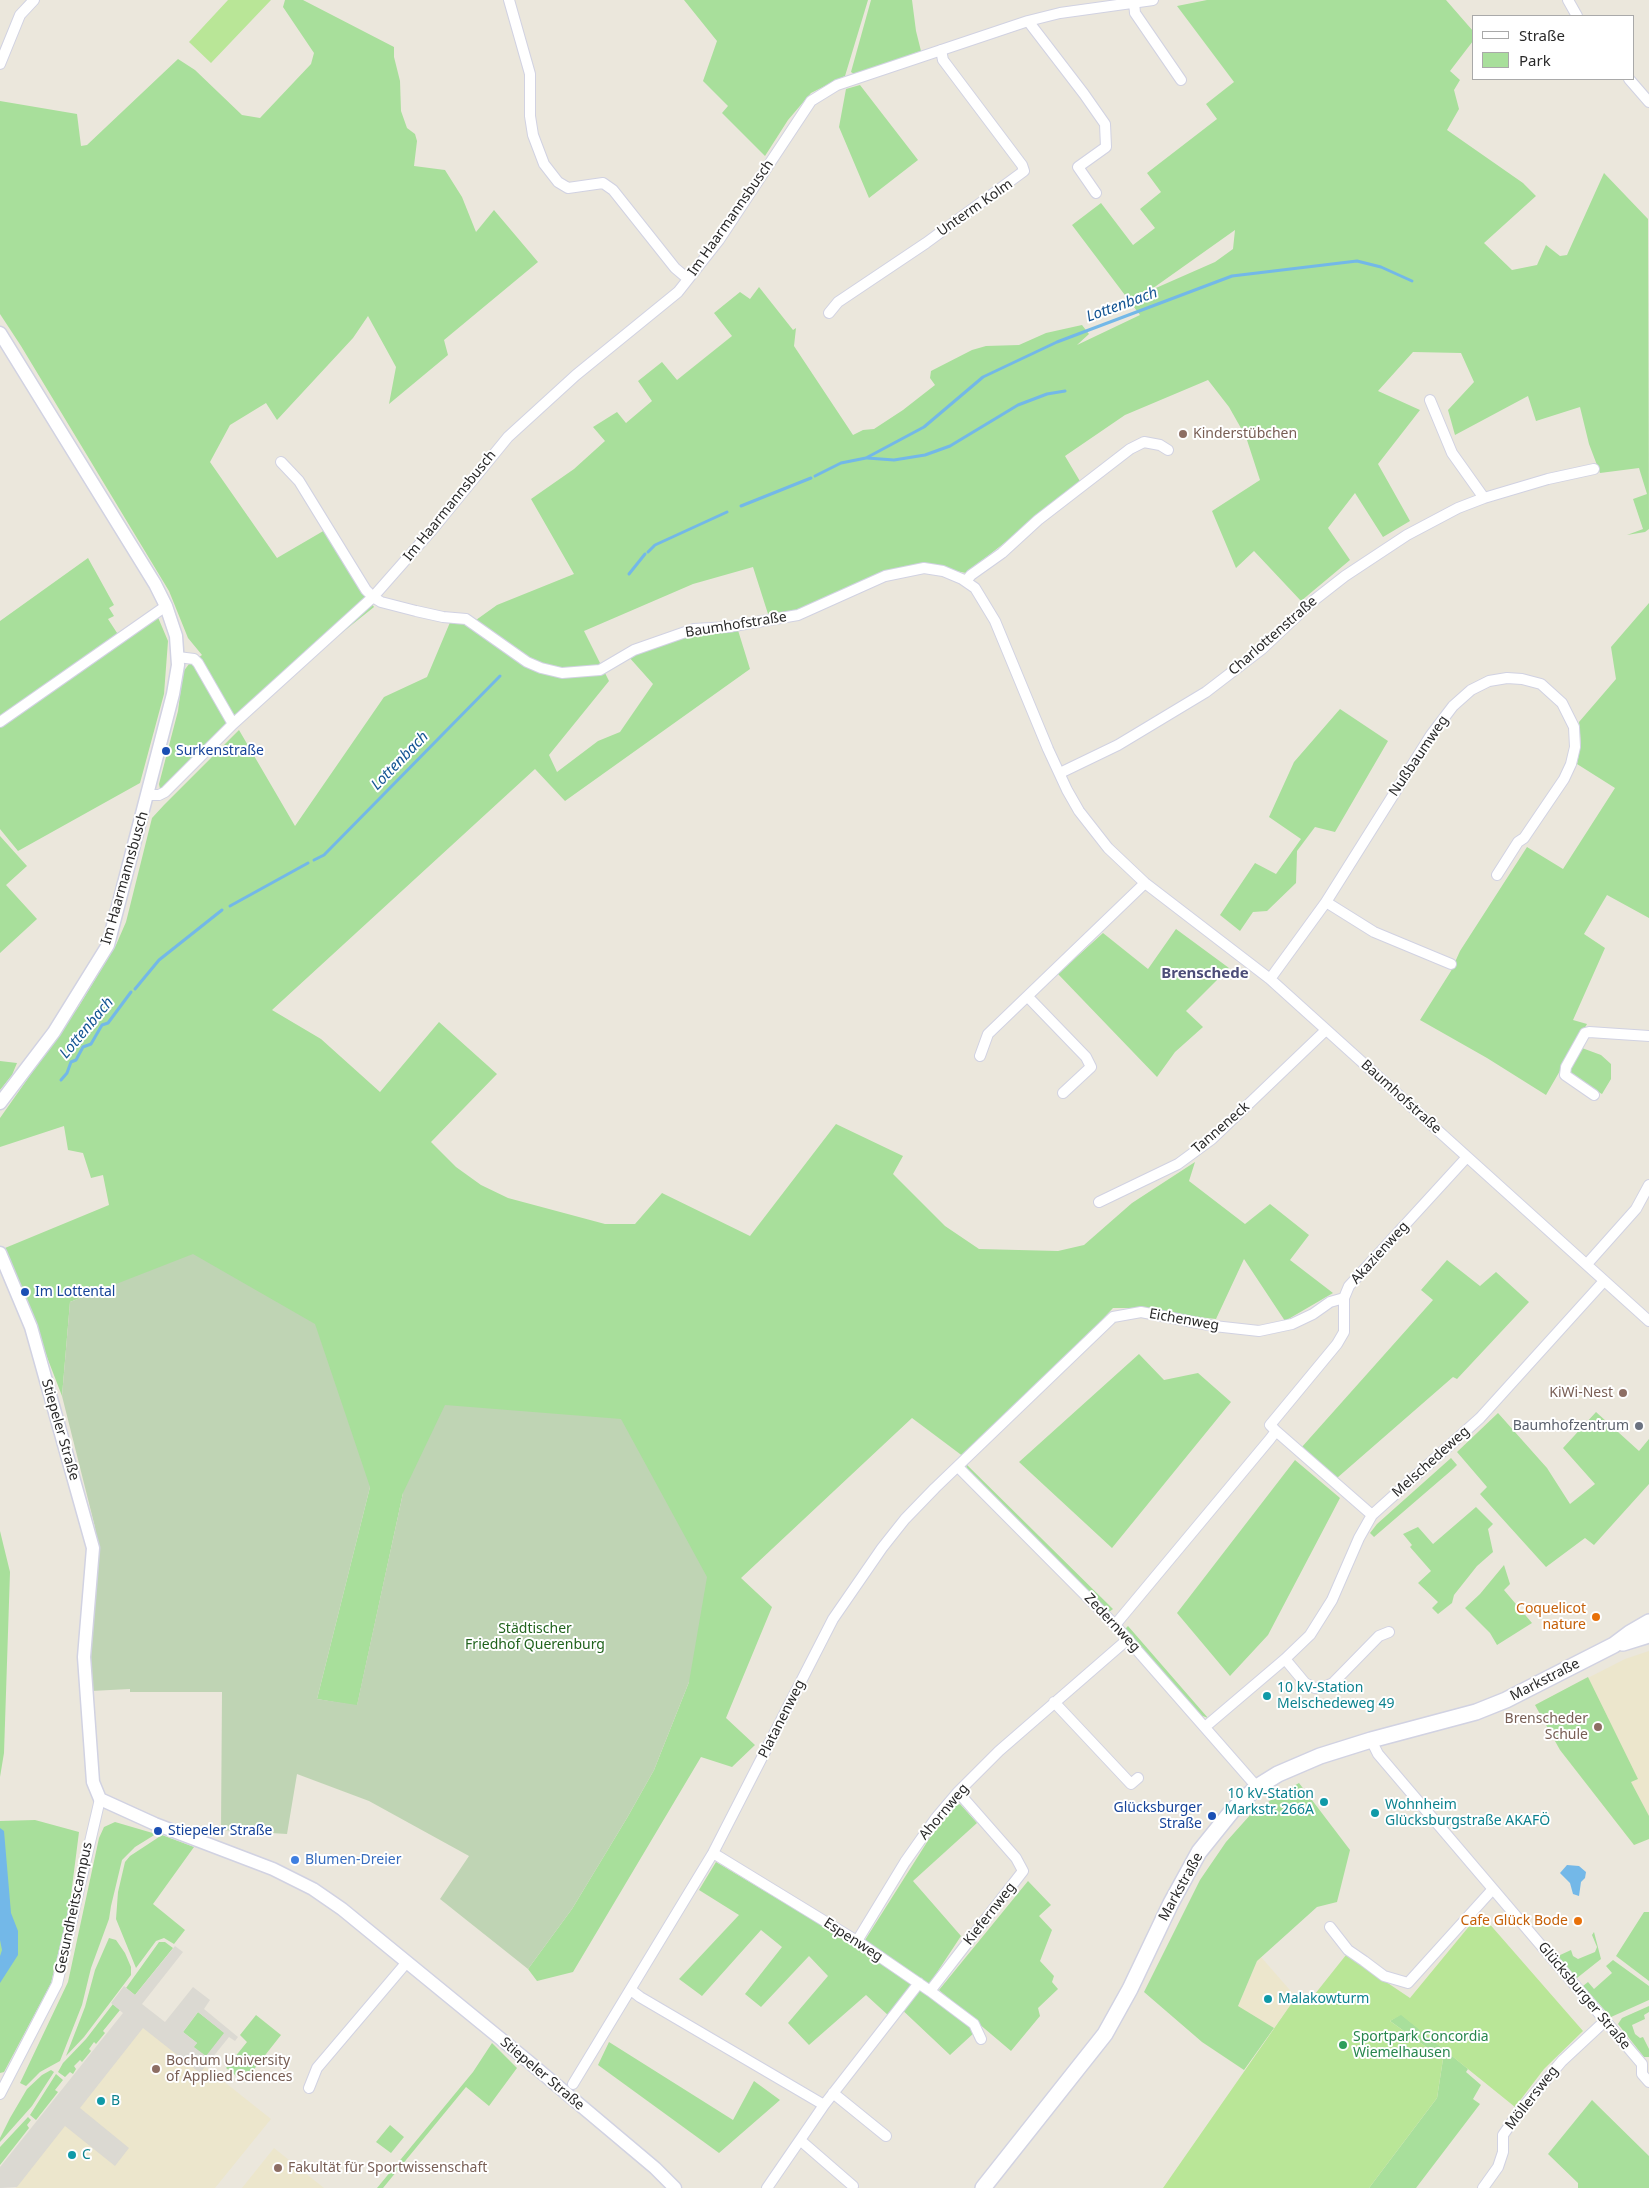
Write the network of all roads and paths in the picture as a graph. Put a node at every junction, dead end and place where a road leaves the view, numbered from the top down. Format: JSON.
{"nodes":[{"id":1,"x":34,"y":0,"type":"edge"},
{"id":2,"x":509,"y":0,"type":"edge"},
{"id":3,"x":1153,"y":0,"type":"edge"},
{"id":4,"x":1568,"y":0,"type":"edge"},
{"id":5,"x":1134,"y":2,"type":"junction"},
{"id":6,"x":1576,"y":15,"type":"edge"},
{"id":7,"x":1028,"y":21,"type":"junction"},
{"id":8,"x":941,"y":50,"type":"junction"},
{"id":9,"x":0,"y":64,"type":"edge"},
{"id":10,"x":1181,"y":80,"type":"dead end"},
{"id":11,"x":1629,"y":80,"type":"edge"},
{"id":12,"x":1649,"y":102,"type":"edge"},
{"id":13,"x":1096,"y":193,"type":"dead end"},
{"id":14,"x":688,"y":279,"type":"junction"},
{"id":15,"x":828,"y":313,"type":"dead end"},
{"id":16,"x":0,"y":333,"type":"edge"},
{"id":17,"x":1430,"y":400,"type":"dead end"},
{"id":18,"x":1168,"y":450,"type":"dead end"},
{"id":19,"x":281,"y":462,"type":"dead end"},
{"id":20,"x":1594,"y":469,"type":"dead end"},
{"id":21,"x":1484,"y":498,"type":"junction"},
{"id":22,"x":966,"y":581,"type":"junction"},
{"id":23,"x":373,"y":597,"type":"junction"},
{"id":24,"x":166,"y":606,"type":"junction"},
{"id":25,"x":178,"y":657,"type":"junction"},
{"id":26,"x":0,"y":722,"type":"edge"},
{"id":27,"x":233,"y":724,"type":"junction"},
{"id":28,"x":1060,"y":773,"type":"junction"},
{"id":29,"x":148,"y":795,"type":"junction"},
{"id":30,"x":1497,"y":875,"type":"dead end"},
{"id":31,"x":1145,"y":883,"type":"junction"},
{"id":32,"x":1326,"y":902,"type":"junction"},
{"id":33,"x":1451,"y":964,"type":"dead end"},
{"id":34,"x":1270,"y":979,"type":"junction"},
{"id":35,"x":1028,"y":997,"type":"junction"},
{"id":36,"x":1326,"y":1030,"type":"junction"},
{"id":37,"x":1649,"y":1036,"type":"edge"},
{"id":38,"x":980,"y":1056,"type":"dead end"},
{"id":39,"x":1063,"y":1093,"type":"dead end"},
{"id":40,"x":1594,"y":1095,"type":"dead end"},
{"id":41,"x":0,"y":1103,"type":"edge"},
{"id":42,"x":1467,"y":1157,"type":"junction"},
{"id":43,"x":1649,"y":1185,"type":"edge"},
{"id":44,"x":1099,"y":1202,"type":"dead end"},
{"id":45,"x":0,"y":1253,"type":"edge"},
{"id":46,"x":1587,"y":1264,"type":"junction"},
{"id":47,"x":1604,"y":1281,"type":"junction"},
{"id":48,"x":1344,"y":1298,"type":"junction"},
{"id":49,"x":1649,"y":1321,"type":"edge"},
{"id":50,"x":1276,"y":1431,"type":"junction"},
{"id":51,"x":958,"y":1467,"type":"junction"},
{"id":52,"x":1372,"y":1515,"type":"junction"},
{"id":53,"x":1649,"y":1622,"type":"edge"},
{"id":54,"x":1115,"y":1625,"type":"junction"},
{"id":55,"x":1389,"y":1632,"type":"dead end"},
{"id":56,"x":1649,"y":1635,"type":"edge"},
{"id":57,"x":1128,"y":1639,"type":"junction"},
{"id":58,"x":1614,"y":1645,"type":"junction"},
{"id":59,"x":1285,"y":1659,"type":"junction"},
{"id":60,"x":1054,"y":1702,"type":"junction"},
{"id":61,"x":1205,"y":1727,"type":"junction"},
{"id":62,"x":1371,"y":1740,"type":"junction"},
{"id":63,"x":1138,"y":1778,"type":"dead end"},
{"id":64,"x":1257,"y":1787,"type":"junction"},
{"id":65,"x":958,"y":1792,"type":"junction"},
{"id":66,"x":100,"y":1799,"type":"junction"},
{"id":67,"x":713,"y":1853,"type":"junction"},
{"id":68,"x":1492,"y":1890,"type":"junction"},
{"id":69,"x":1330,"y":1928,"type":"dead end"},
{"id":70,"x":857,"y":1941,"type":"junction"},
{"id":71,"x":407,"y":1962,"type":"junction"},
{"id":72,"x":919,"y":1983,"type":"junction"},
{"id":73,"x":631,"y":1990,"type":"junction"},
{"id":74,"x":930,"y":1990,"type":"junction"},
{"id":75,"x":1605,"y":2021,"type":"junction"},
{"id":76,"x":981,"y":2039,"type":"dead end"},
{"id":77,"x":1649,"y":2082,"type":"edge"},
{"id":78,"x":573,"y":2084,"type":"dead end"},
{"id":79,"x":309,"y":2088,"type":"dead end"},
{"id":80,"x":833,"y":2093,"type":"junction"},
{"id":81,"x":0,"y":2094,"type":"edge"},
{"id":82,"x":824,"y":2105,"type":"junction"},
{"id":83,"x":886,"y":2136,"type":"dead end"},
{"id":84,"x":800,"y":2140,"type":"junction"},
{"id":85,"x":772,"y":2186,"type":"edge"},
{"id":86,"x":853,"y":2186,"type":"dead end"},
{"id":87,"x":676,"y":2188,"type":"edge"},
{"id":88,"x":983,"y":2188,"type":"edge"},
{"id":89,"x":1483,"y":2188,"type":"edge"}],
"edges":[{"from":1,"to":9,"type":"street"},
{"from":2,"to":14,"type":"street"},
{"from":3,"to":5,"type":"street","name":"Im Haarmannsbusch"},
{"from":4,"to":6,"type":"street"},
{"from":5,"to":7,"type":"street","name":"Im Haarmannsbusch"},
{"from":5,"to":10,"type":"street"},
{"from":7,"to":8,"type":"street","name":"Im Haarmannsbusch"},
{"from":7,"to":13,"type":"street"},
{"from":8,"to":14,"type":"street","name":"Im Haarmannsbusch"},
{"from":8,"to":15,"type":"street","name":"Unterm Kolm"},
{"from":11,"to":12,"type":"street"},
{"from":14,"to":23,"type":"street","name":"Im Haarmannsbusch"},
{"from":16,"to":24,"type":"street"},
{"from":17,"to":21,"type":"street"},
{"from":18,"to":22,"type":"street"},
{"from":19,"to":23,"type":"street"},
{"from":20,"to":21,"type":"street","name":"Charlottenstraße"},
{"from":21,"to":28,"type":"street","name":"Charlottenstraße"},
{"from":22,"to":23,"type":"street","name":"Baumhofstraße"},
{"from":22,"to":28,"type":"street","name":"Baumhofstraße"},
{"from":23,"to":27,"type":"street","name":"Im Haarmannsbusch"},
{"from":24,"to":25,"type":"street"},
{"from":24,"to":26,"type":"street"},
{"from":25,"to":27,"type":"street"},
{"from":25,"to":29,"type":"street"},
{"from":27,"to":29,"type":"street","name":"Im Haarmannsbusch"},
{"from":28,"to":31,"type":"street","name":"Baumhofstraße"},
{"from":29,"to":41,"type":"street","name":"Im Haarmannsbusch"},
{"from":30,"to":32,"type":"street","name":"Nußbaumweg"},
{"from":31,"to":34,"type":"street","name":"Baumhofstraße"},
{"from":31,"to":35,"type":"street"},
{"from":32,"to":33,"type":"street"},
{"from":32,"to":34,"type":"street","name":"Nußbaumweg"},
{"from":34,"to":36,"type":"street","name":"Baumhofstraße"},
{"from":35,"to":38,"type":"street"},
{"from":35,"to":39,"type":"street"},
{"from":36,"to":42,"type":"street","name":"Baumhofstraße"},
{"from":36,"to":44,"type":"street","name":"Tanneneck"},
{"from":37,"to":40,"type":"street"},
{"from":42,"to":46,"type":"street","name":"Baumhofstraße"},
{"from":42,"to":48,"type":"street","name":"Akazienweg"},
{"from":43,"to":46,"type":"street"},
{"from":45,"to":66,"type":"street","name":"Stiepeler Straße"},
{"from":46,"to":47,"type":"street","name":"Baumhofstraße"},
{"from":47,"to":49,"type":"street","name":"Baumhofstraße"},
{"from":47,"to":52,"type":"street","name":"Melschedeweg"},
{"from":48,"to":50,"type":"street","name":"Akazienweg"},
{"from":48,"to":51,"type":"street","name":"Eichenweg"},
{"from":50,"to":52,"type":"street"},
{"from":50,"to":54,"type":"street","name":"Akazienweg"},
{"from":51,"to":54,"type":"street","name":"Zedernweg"},
{"from":51,"to":67,"type":"street","name":"Platanenweg"},
{"from":52,"to":59,"type":"street","name":"Melschedeweg"},
{"from":53,"to":58,"type":"main road","name":"Markstraße"},
{"from":54,"to":57,"type":"street","name":"Zedernweg"},
{"from":55,"to":59,"type":"street"},
{"from":56,"to":58,"type":"main road","name":"Markstraße"},
{"from":57,"to":60,"type":"street","name":"Ahornweg"},
{"from":57,"to":61,"type":"street","name":"Zedernweg"},
{"from":58,"to":62,"type":"main road","name":"Markstraße"},
{"from":59,"to":61,"type":"street","name":"Melschedeweg"},
{"from":60,"to":63,"type":"street"},
{"from":60,"to":65,"type":"street","name":"Ahornweg"},
{"from":61,"to":64,"type":"street","name":"Zedernweg"},
{"from":62,"to":64,"type":"main road","name":"Markstraße"},
{"from":62,"to":68,"type":"street","name":"Glücksburger Straße"},
{"from":64,"to":88,"type":"main road","name":"Markstraße"},
{"from":65,"to":70,"type":"street","name":"Ahornweg"},
{"from":65,"to":74,"type":"street","name":"Kiefernweg"},
{"from":66,"to":71,"type":"street","name":"Stiepeler Straße"},
{"from":66,"to":81,"type":"street","name":"Gesundheitscampus"},
{"from":67,"to":70,"type":"street","name":"Espenweg"},
{"from":67,"to":73,"type":"street","name":"Platanenweg"},
{"from":68,"to":69,"type":"street"},
{"from":68,"to":75,"type":"street","name":"Glücksburger Straße"},
{"from":70,"to":72,"type":"street","name":"Espenweg"},
{"from":71,"to":79,"type":"street"},
{"from":71,"to":87,"type":"street","name":"Stiepeler Straße"},
{"from":72,"to":74,"type":"street","name":"Espenweg"},
{"from":72,"to":80,"type":"street"},
{"from":73,"to":78,"type":"street","name":"Platanenweg"},
{"from":73,"to":82,"type":"street"},
{"from":74,"to":76,"type":"street","name":"Espenweg"},
{"from":75,"to":77,"type":"street","name":"Glücksburger Straße"},
{"from":75,"to":89,"type":"street","name":"Möllersweg"},
{"from":80,"to":82,"type":"street"},
{"from":80,"to":83,"type":"street"},
{"from":82,"to":84,"type":"street"},
{"from":84,"to":85,"type":"street"},
{"from":84,"to":86,"type":"street"}]}
